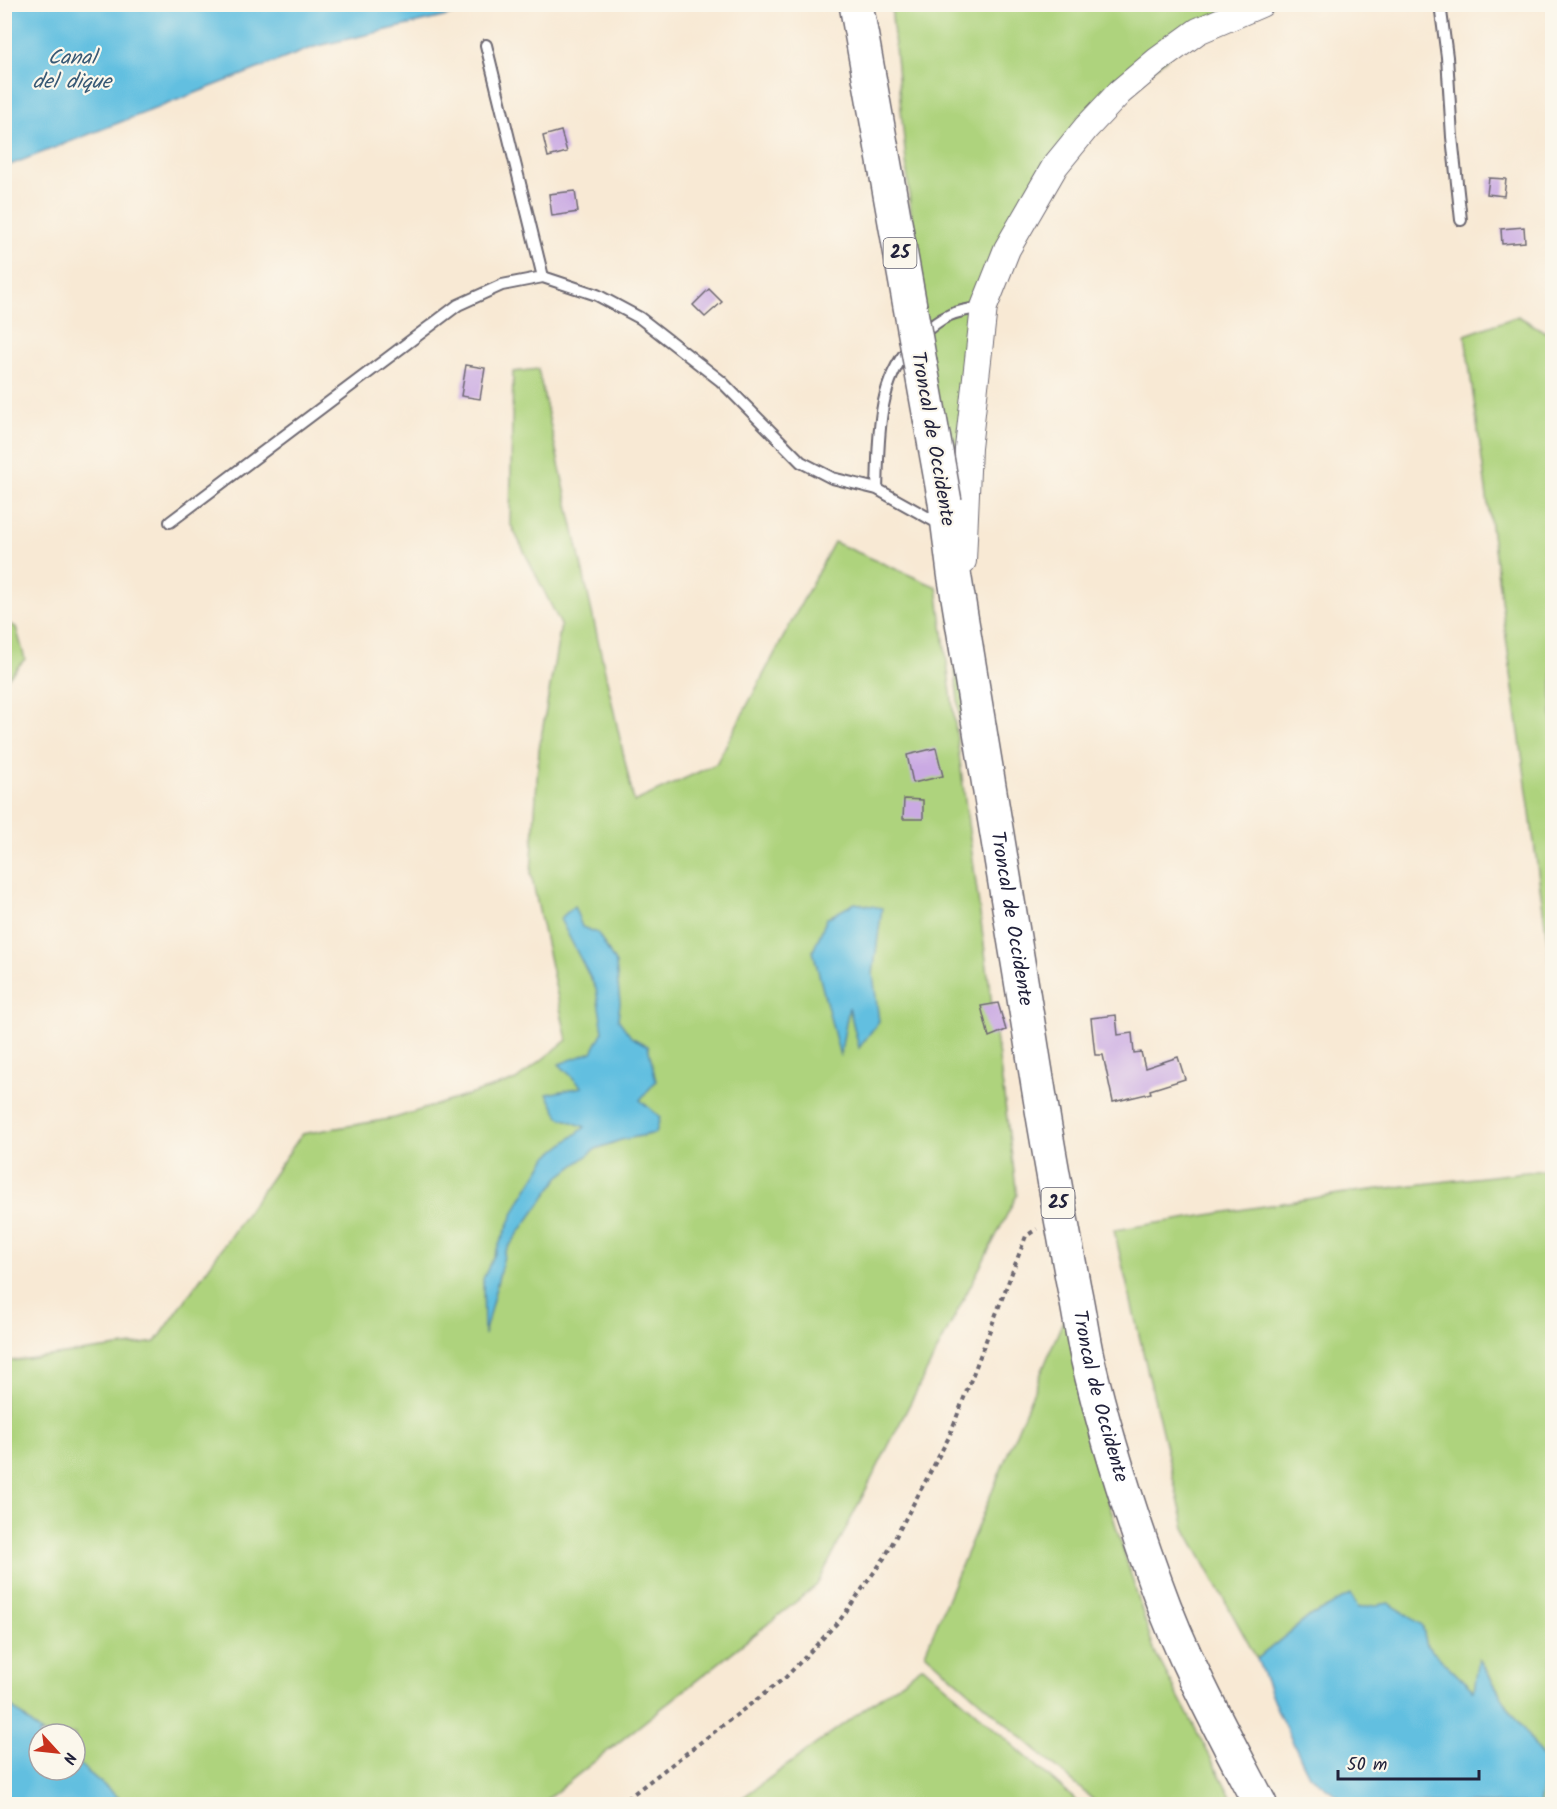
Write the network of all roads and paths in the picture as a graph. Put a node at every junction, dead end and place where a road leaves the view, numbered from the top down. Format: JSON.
{"nodes":[{"id":1,"x":856,"y":4,"type":"edge"},
{"id":2,"x":1261,"y":4,"type":"edge"},
{"id":3,"x":1440,"y":4,"type":"edge"},
{"id":4,"x":486,"y":45,"type":"dead end"},
{"id":5,"x":1461,"y":220,"type":"dead end"},
{"id":6,"x":543,"y":277,"type":"junction"},
{"id":7,"x":984,"y":307,"type":"junction"},
{"id":8,"x":877,"y":489,"type":"junction"},
{"id":9,"x":946,"y":516,"type":"junction"},
{"id":10,"x":170,"y":522,"type":"dead end"},
{"id":11,"x":954,"y":573,"type":"junction"},
{"id":12,"x":1061,"y":1225,"type":"junction"},
{"id":13,"x":620,"y":1804,"type":"edge"},
{"id":14,"x":1260,"y":1804,"type":"edge"}],
"edges":[{"from":1,"to":9,"type":"highway","name":"Troncal de Occidente","number":"25","bridge":true},
{"from":2,"to":7,"type":"street"},
{"from":3,"to":5,"type":"lane"},
{"from":4,"to":6,"type":"lane"},
{"from":6,"to":8,"type":"lane"},
{"from":6,"to":10,"type":"lane"},
{"from":7,"to":8,"type":"lane"},
{"from":7,"to":11,"type":"street"},
{"from":8,"to":9,"type":"lane"},
{"from":9,"to":11,"type":"highway","name":"Troncal de Occidente","number":"25"},
{"from":11,"to":12,"type":"highway","name":"Troncal de Occidente","number":"25"},
{"from":12,"to":13,"type":"path"},
{"from":12,"to":14,"type":"highway","name":"Troncal de Occidente","number":"25"}]}
